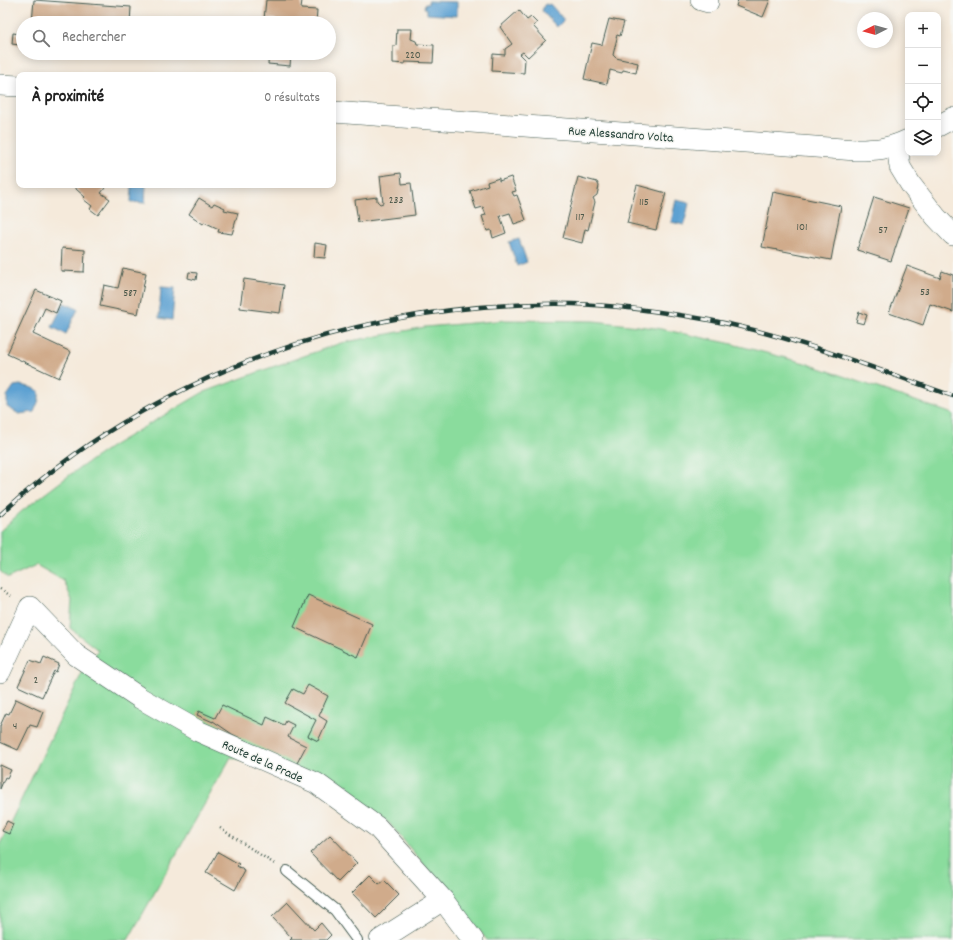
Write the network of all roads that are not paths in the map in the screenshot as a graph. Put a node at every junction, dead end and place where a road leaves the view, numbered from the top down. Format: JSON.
{"nodes":[{"id":1,"x":0,"y":84,"type":"edge"},
{"id":2,"x":16,"y":86,"type":"edge"},
{"id":3,"x":336,"y":112,"type":"edge"},
{"id":4,"x":953,"y":118,"type":"edge"},
{"id":5,"x":941,"y":124,"type":"edge"},
{"id":6,"x":903,"y":142,"type":"edge"},
{"id":7,"x":953,"y":235,"type":"edge"},
{"id":8,"x":0,"y":672,"type":"edge"},
{"id":9,"x":287,"y":871,"type":"road end"},
{"id":10,"x":442,"y":900,"type":"junction"},
{"id":11,"x":357,"y":940,"type":"edge"},
{"id":12,"x":380,"y":940,"type":"edge"},
{"id":13,"x":473,"y":940,"type":"edge"}],
"edges":[{"from":1,"to":2,"type":"street"},
{"from":3,"to":6,"type":"street","name":"Rue Alessandro Volta"},
{"from":4,"to":5,"type":"street"},
{"from":6,"to":7,"type":"street"},
{"from":8,"to":10,"type":"street","name":"Route de la Prade"},
{"from":9,"to":11,"type":"lane"},
{"from":10,"to":12,"type":"street"},
{"from":10,"to":13,"type":"street","name":"Route de la Prade"}]}
